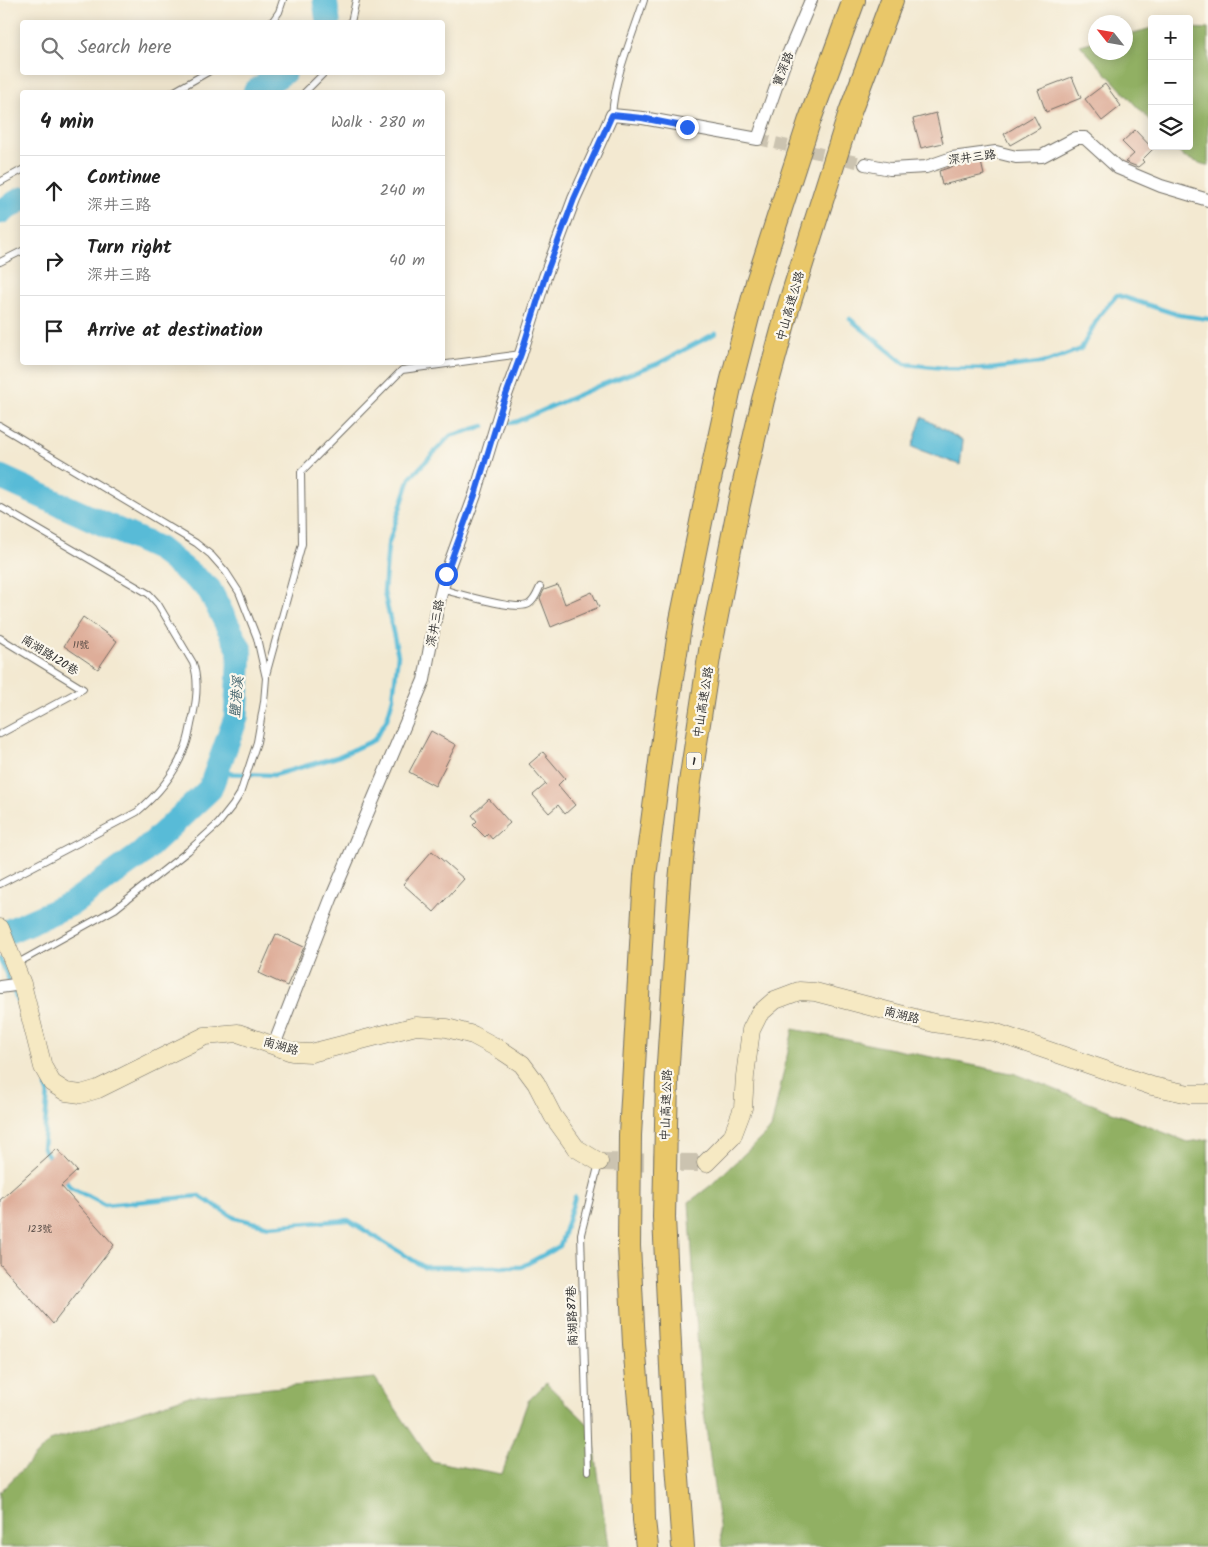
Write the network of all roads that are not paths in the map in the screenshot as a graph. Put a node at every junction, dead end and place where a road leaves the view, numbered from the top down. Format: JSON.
{"nodes":[{"id":1,"x":283,"y":0,"type":"edge"},
{"id":2,"x":356,"y":0,"type":"edge"},
{"id":3,"x":644,"y":0,"type":"edge"},
{"id":4,"x":811,"y":0,"type":"edge"},
{"id":5,"x":854,"y":0,"type":"edge"},
{"id":6,"x":892,"y":0,"type":"edge"},
{"id":7,"x":273,"y":20,"type":"edge"},
{"id":8,"x":351,"y":20,"type":"edge"},
{"id":9,"x":203,"y":75,"type":"edge"},
{"id":10,"x":322,"y":75,"type":"edge"},
{"id":11,"x":176,"y":90,"type":"edge"},
{"id":12,"x":306,"y":90,"type":"edge"},
{"id":13,"x":612,"y":115,"type":"junction"},
{"id":14,"x":865,"y":164,"type":"tunnel mouth"},
{"id":15,"x":20,"y":171,"type":"edge"},
{"id":16,"x":0,"y":182,"type":"edge"},
{"id":17,"x":1208,"y":200,"type":"edge"},
{"id":18,"x":20,"y":252,"type":"edge"},
{"id":19,"x":0,"y":262,"type":"edge"},
{"id":20,"x":521,"y":354,"type":"junction"},
{"id":21,"x":445,"y":364,"type":"edge"},
{"id":22,"x":439,"y":365,"type":"edge"},
{"id":23,"x":0,"y":426,"type":"edge"},
{"id":24,"x":0,"y":507,"type":"edge"},
{"id":25,"x":540,"y":587,"type":"dead end"},
{"id":26,"x":441,"y":589,"type":"junction"},
{"id":27,"x":0,"y":638,"type":"edge"},
{"id":28,"x":266,"y":678,"type":"junction"},
{"id":29,"x":0,"y":734,"type":"edge"},
{"id":30,"x":0,"y":884,"type":"edge"},
{"id":31,"x":0,"y":928,"type":"edge"},
{"id":32,"x":15,"y":964,"type":"junction"},
{"id":33,"x":22,"y":984,"type":"junction"},
{"id":34,"x":0,"y":987,"type":"edge"},
{"id":35,"x":274,"y":1045,"type":"junction"},
{"id":36,"x":1208,"y":1094,"type":"edge"},
{"id":37,"x":599,"y":1162,"type":"joint"},
{"id":38,"x":706,"y":1163,"type":"dead end"},
{"id":39,"x":588,"y":1471,"type":"dead end"},
{"id":40,"x":647,"y":1547,"type":"edge"},
{"id":41,"x":684,"y":1547,"type":"edge"}],
"edges":[{"from":1,"to":7,"type":"lane"},
{"from":2,"to":8,"type":"lane"},
{"from":3,"to":13,"type":"lane"},
{"from":4,"to":13,"type":"street","name":"寶深路"},
{"from":5,"to":40,"type":"highway"},
{"from":6,"to":41,"type":"highway","name":"中山高速公路","number":"1"},
{"from":9,"to":11,"type":"lane"},
{"from":10,"to":12,"type":"lane"},
{"from":13,"to":20,"type":"street","name":"深井三路"},
{"from":14,"to":17,"type":"street","name":"深井三路"},
{"from":15,"to":16,"type":"lane"},
{"from":18,"to":19,"type":"lane"},
{"from":20,"to":21,"type":"lane"},
{"from":20,"to":26,"type":"street","name":"深井三路"},
{"from":22,"to":28,"type":"lane"},
{"from":23,"to":28,"type":"lane"},
{"from":24,"to":30,"type":"lane"},
{"from":25,"to":26,"type":"lane"},
{"from":26,"to":35,"type":"street","name":"深井三路"},
{"from":27,"to":29,"type":"lane","name":"南湖路120巷"},
{"from":28,"to":32,"type":"lane"},
{"from":31,"to":32,"type":"street","name":"南湖路"},
{"from":32,"to":33,"type":"street","name":"南湖路"},
{"from":33,"to":34,"type":"street"},
{"from":33,"to":35,"type":"street","name":"南湖路"},
{"from":35,"to":37,"type":"street","name":"南湖路"},
{"from":36,"to":38,"type":"street","name":"南湖路"},
{"from":37,"to":39,"type":"lane","name":"南湖路87巷"}]}
